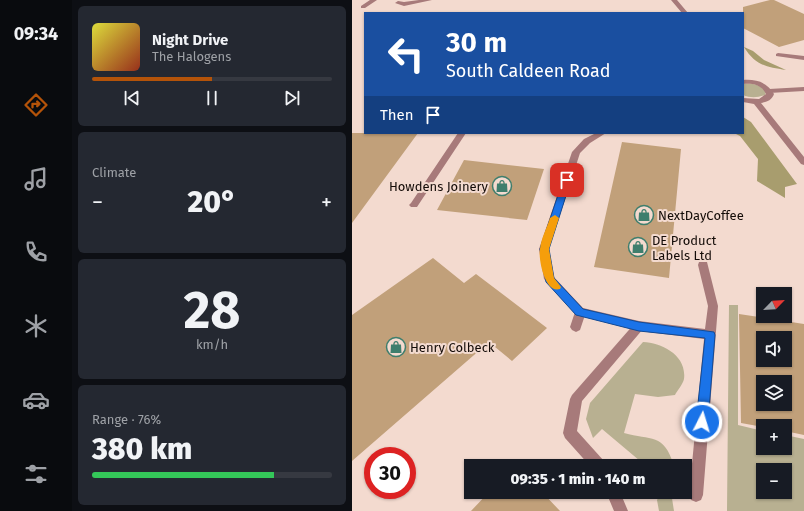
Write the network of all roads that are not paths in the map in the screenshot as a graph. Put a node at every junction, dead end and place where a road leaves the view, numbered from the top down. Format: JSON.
{"nodes":[{"id":1,"x":374,"y":0,"type":"edge"},
{"id":2,"x":429,"y":0,"type":"edge"},
{"id":3,"x":674,"y":0,"type":"edge"},
{"id":4,"x":398,"y":3,"type":"dead end"},
{"id":5,"x":363,"y":7,"type":"dead end"},
{"id":6,"x":684,"y":12,"type":"edge"},
{"id":7,"x":778,"y":55,"type":"dead end"},
{"id":8,"x":804,"y":58,"type":"edge"},
{"id":9,"x":744,"y":82,"type":"edge"},
{"id":10,"x":769,"y":90,"type":"junction"},
{"id":11,"x":804,"y":90,"type":"edge"},
{"id":12,"x":744,"y":100,"type":"edge"},
{"id":13,"x":756,"y":102,"type":"junction"},
{"id":14,"x":461,"y":134,"type":"edge"},
{"id":15,"x":600,"y":134,"type":"edge"},
{"id":16,"x":804,"y":162,"type":"edge"},
{"id":17,"x":414,"y":205,"type":"dead end"},
{"id":18,"x":703,"y":265,"type":"dead end"},
{"id":19,"x":580,"y":312,"type":"junction"},
{"id":20,"x":639,"y":326,"type":"junction"},
{"id":21,"x":576,"y":327,"type":"dead end"},
{"id":22,"x":710,"y":335,"type":"junction"},
{"id":23,"x":593,"y":459,"type":"edge"},
{"id":24,"x":696,"y":495,"type":"dead end"},
{"id":25,"x":616,"y":499,"type":"edge"},
{"id":26,"x":621,"y":511,"type":"edge"}],
"edges":[{"from":1,"to":5,"type":"street"},
{"from":2,"to":4,"type":"street"},
{"from":3,"to":6,"type":"street"},
{"from":7,"to":8,"type":"street"},
{"from":9,"to":10,"type":"street"},
{"from":10,"to":11,"type":"street"},
{"from":10,"to":13,"type":"street"},
{"from":12,"to":13,"type":"street"},
{"from":13,"to":16,"type":"street"},
{"from":14,"to":17,"type":"street"},
{"from":15,"to":19,"type":"street"},
{"from":18,"to":22,"type":"street"},
{"from":19,"to":20,"type":"street"},
{"from":19,"to":21,"type":"street"},
{"from":20,"to":22,"type":"street"},
{"from":20,"to":23,"type":"street"},
{"from":22,"to":24,"type":"street"},
{"from":25,"to":26,"type":"street"}]}
